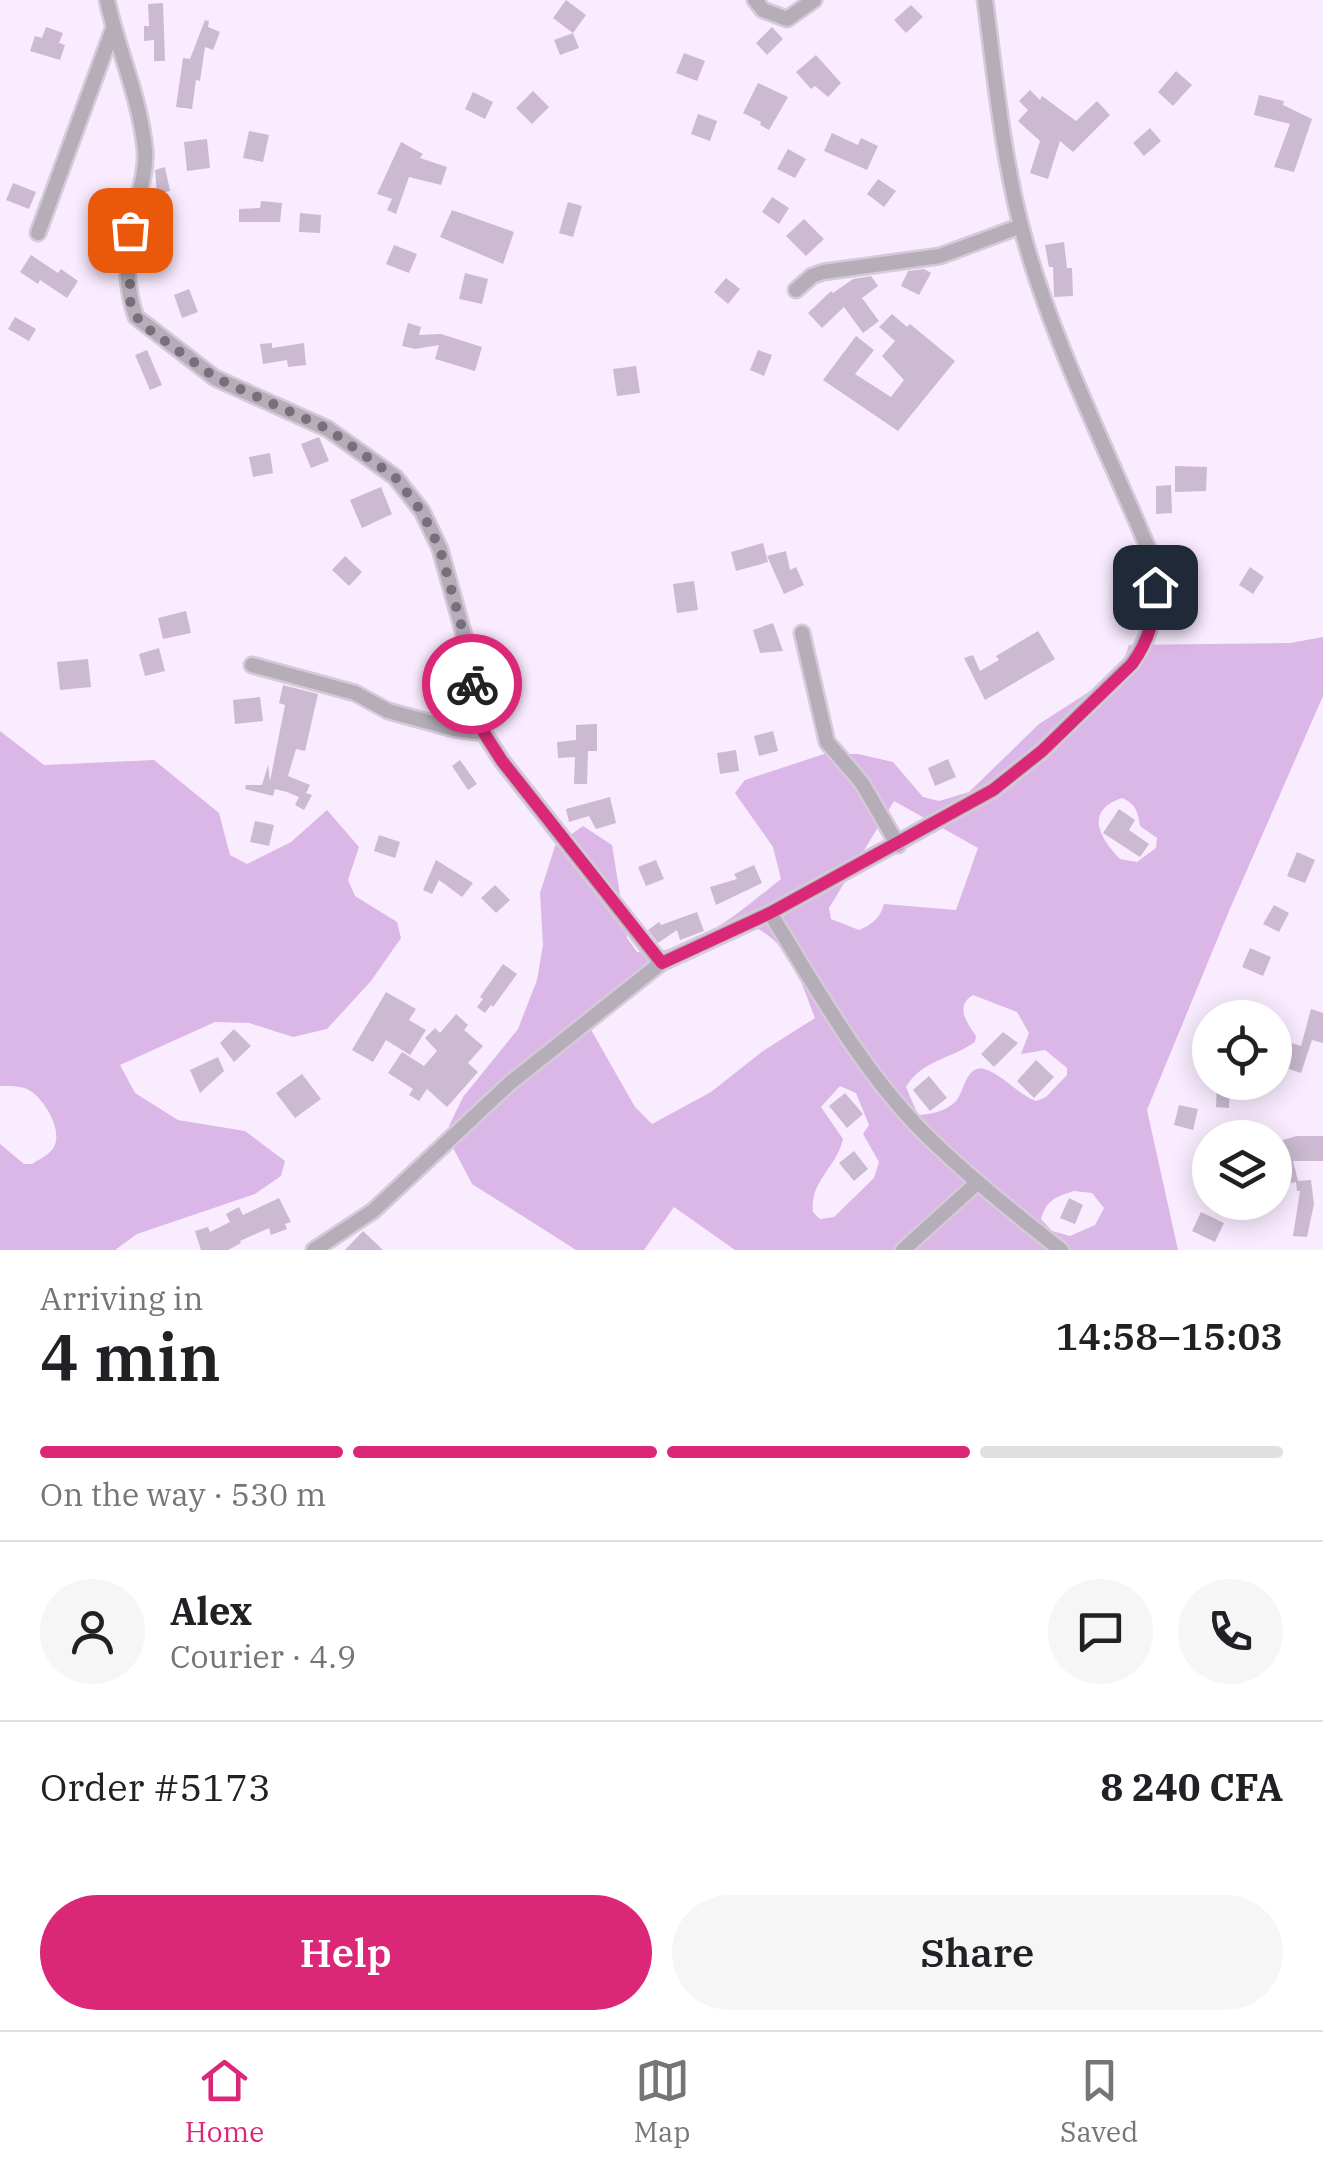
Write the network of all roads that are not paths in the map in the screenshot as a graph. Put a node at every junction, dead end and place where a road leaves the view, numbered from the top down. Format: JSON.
{"nodes":[{"id":1,"x":107,"y":0,"type":"edge"},
{"id":2,"x":755,"y":0,"type":"edge"},
{"id":3,"x":814,"y":0,"type":"edge"},
{"id":4,"x":985,"y":0,"type":"edge"},
{"id":5,"x":113,"y":28,"type":"junction"},
{"id":6,"x":1021,"y":226,"type":"junction"},
{"id":7,"x":38,"y":233,"type":"dead end"},
{"id":8,"x":796,"y":290,"type":"dead end"},
{"id":9,"x":802,"y":634,"type":"dead end"},
{"id":10,"x":252,"y":665,"type":"dead end"},
{"id":11,"x":484,"y":733,"type":"junction"},
{"id":12,"x":898,"y":844,"type":"junction"},
{"id":13,"x":770,"y":913,"type":"junction"},
{"id":14,"x":662,"y":963,"type":"junction"},
{"id":15,"x":978,"y":1182,"type":"junction"},
{"id":16,"x":314,"y":1250,"type":"edge"},
{"id":17,"x":903,"y":1250,"type":"edge"},
{"id":18,"x":1061,"y":1250,"type":"edge"}],
"edges":[{"from":1,"to":5,"type":"street"},
{"from":2,"to":3,"type":"street"},
{"from":4,"to":6,"type":"street"},
{"from":5,"to":7,"type":"street"},
{"from":5,"to":11,"type":"street"},
{"from":6,"to":8,"type":"street"},
{"from":6,"to":12,"type":"street"},
{"from":9,"to":12,"type":"street"},
{"from":10,"to":11,"type":"street"},
{"from":11,"to":14,"type":"street"},
{"from":12,"to":13,"type":"street"},
{"from":13,"to":14,"type":"street"},
{"from":13,"to":15,"type":"street"},
{"from":14,"to":16,"type":"street"},
{"from":15,"to":17,"type":"street"},
{"from":15,"to":18,"type":"street"}]}
